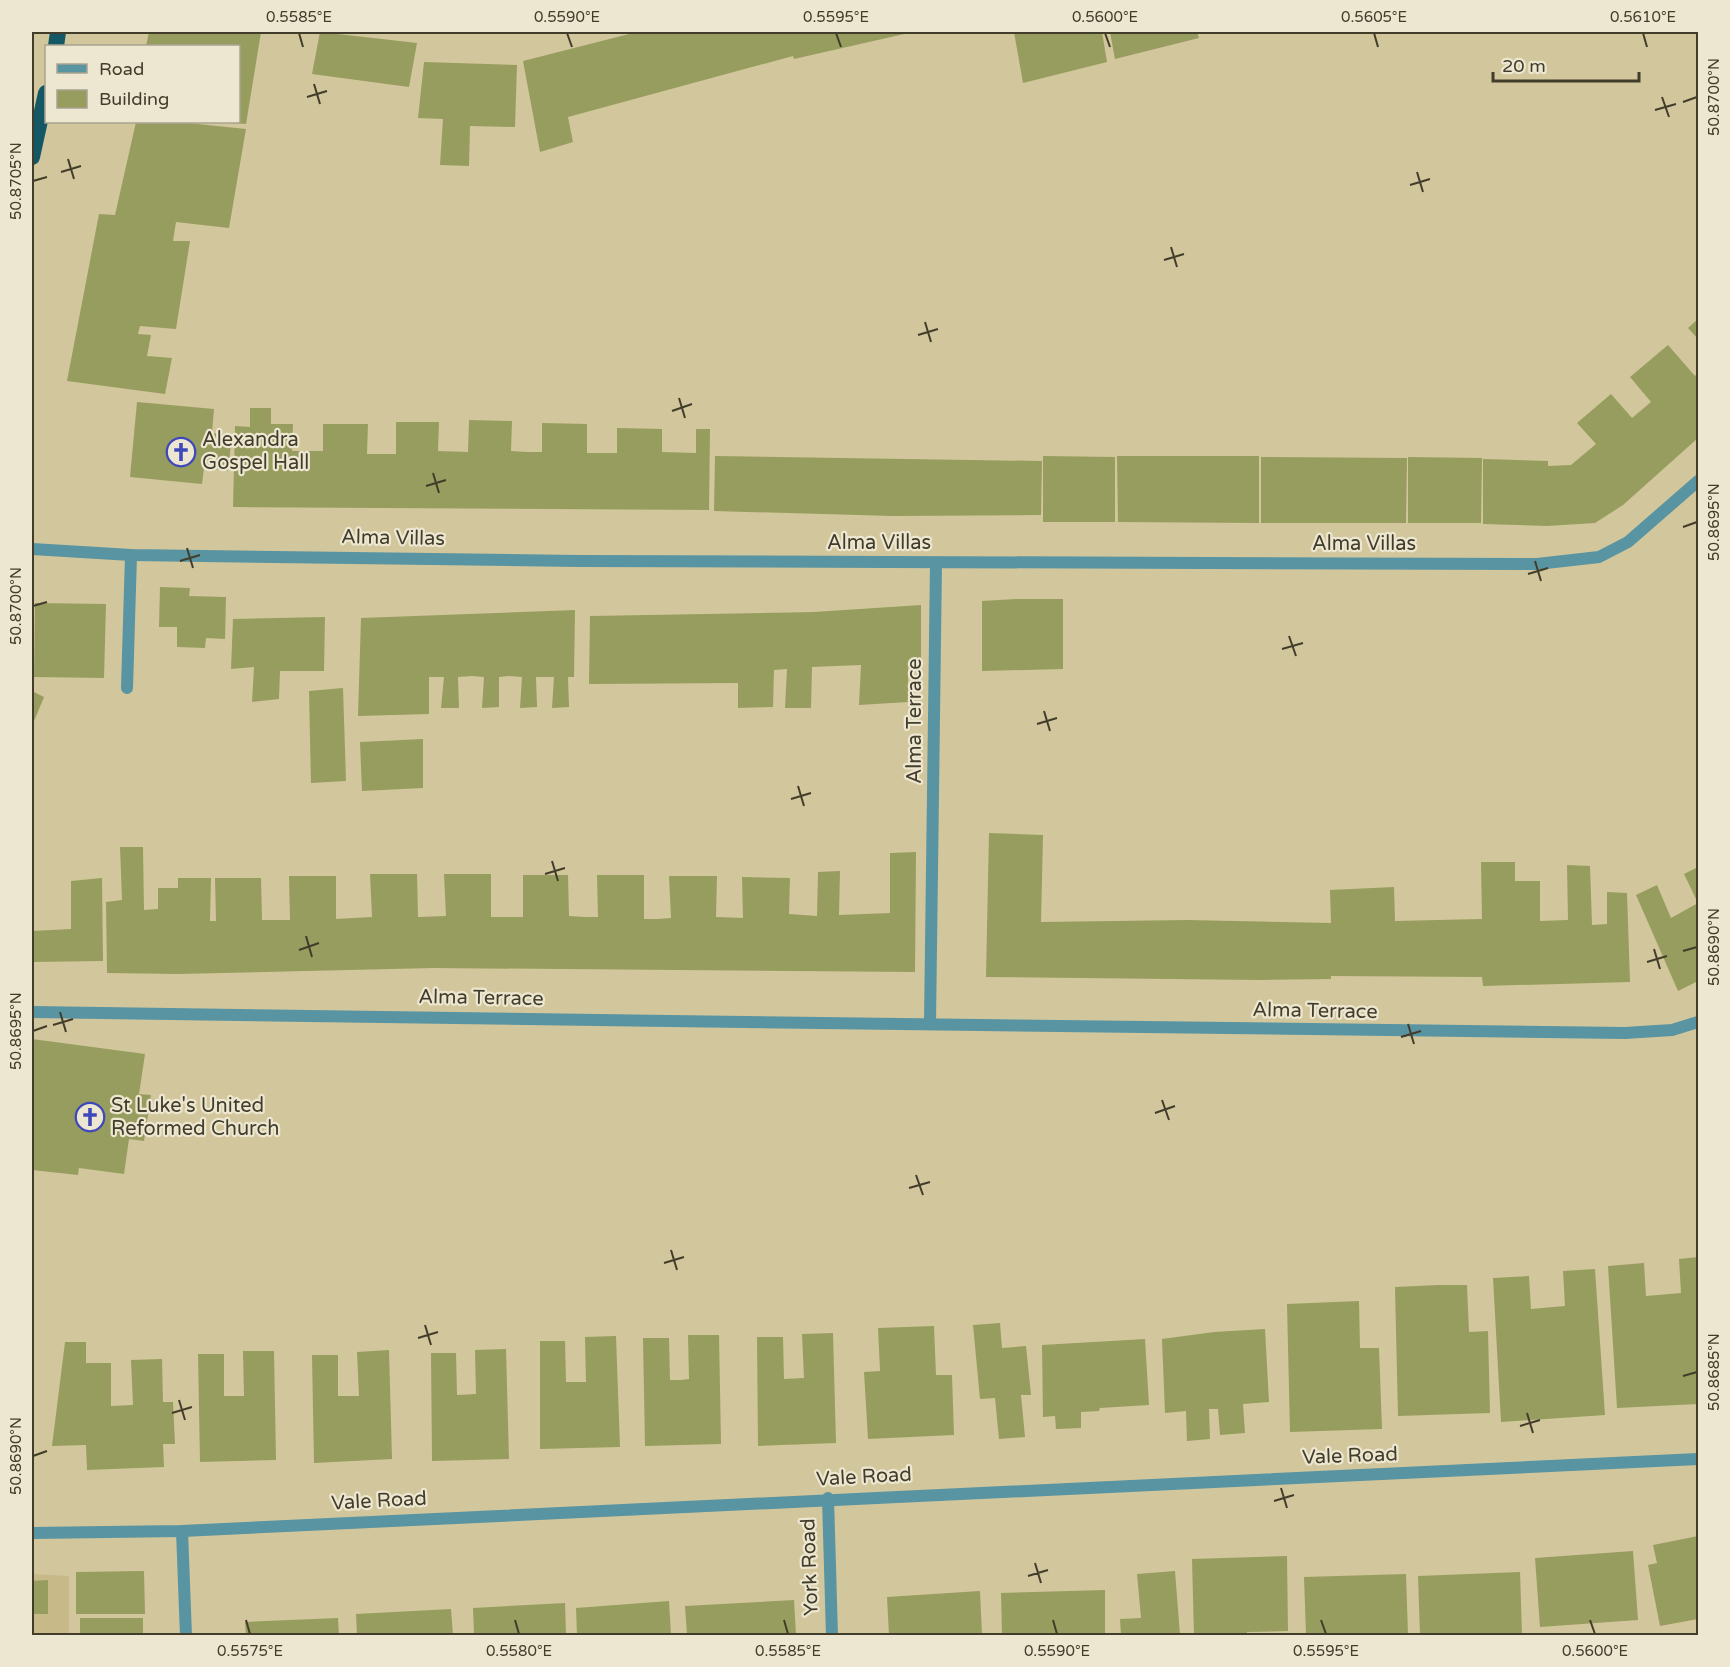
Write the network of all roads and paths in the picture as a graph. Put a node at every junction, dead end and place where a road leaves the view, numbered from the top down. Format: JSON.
{"nodes":[{"id":1,"x":45,"y":98,"type":"edge"},
{"id":2,"x":32,"y":157,"type":"edge"},
{"id":3,"x":1698,"y":481,"type":"edge"},
{"id":4,"x":32,"y":549,"type":"edge"},
{"id":5,"x":131,"y":555,"type":"junction"},
{"id":6,"x":936,"y":563,"type":"junction"},
{"id":7,"x":127,"y":688,"type":"dead end"},
{"id":8,"x":32,"y":1012,"type":"edge"},
{"id":9,"x":1698,"y":1022,"type":"edge"},
{"id":10,"x":930,"y":1024,"type":"junction"},
{"id":11,"x":1698,"y":1459,"type":"edge"},
{"id":12,"x":828,"y":1498,"type":"junction"},
{"id":13,"x":182,"y":1531,"type":"junction"},
{"id":14,"x":32,"y":1533,"type":"edge"},
{"id":15,"x":186,"y":1635,"type":"edge"},
{"id":16,"x":832,"y":1635,"type":"edge"}],
"edges":[{"from":1,"to":2,"type":"highway"},
{"from":3,"to":6,"type":"street","name":"Alma Villas"},
{"from":4,"to":5,"type":"street","name":"Alma Villas"},
{"from":5,"to":6,"type":"street","name":"Alma Villas"},
{"from":5,"to":7,"type":"street"},
{"from":6,"to":10,"type":"street","name":"Alma Terrace"},
{"from":8,"to":10,"type":"street","name":"Alma Terrace"},
{"from":9,"to":10,"type":"street","name":"Alma Terrace"},
{"from":11,"to":12,"type":"street","name":"Vale Road"},
{"from":12,"to":13,"type":"street","name":"Vale Road"},
{"from":12,"to":16,"type":"street","name":"York Road"},
{"from":13,"to":14,"type":"street","name":"Vale Road"},
{"from":13,"to":15,"type":"street"}]}
